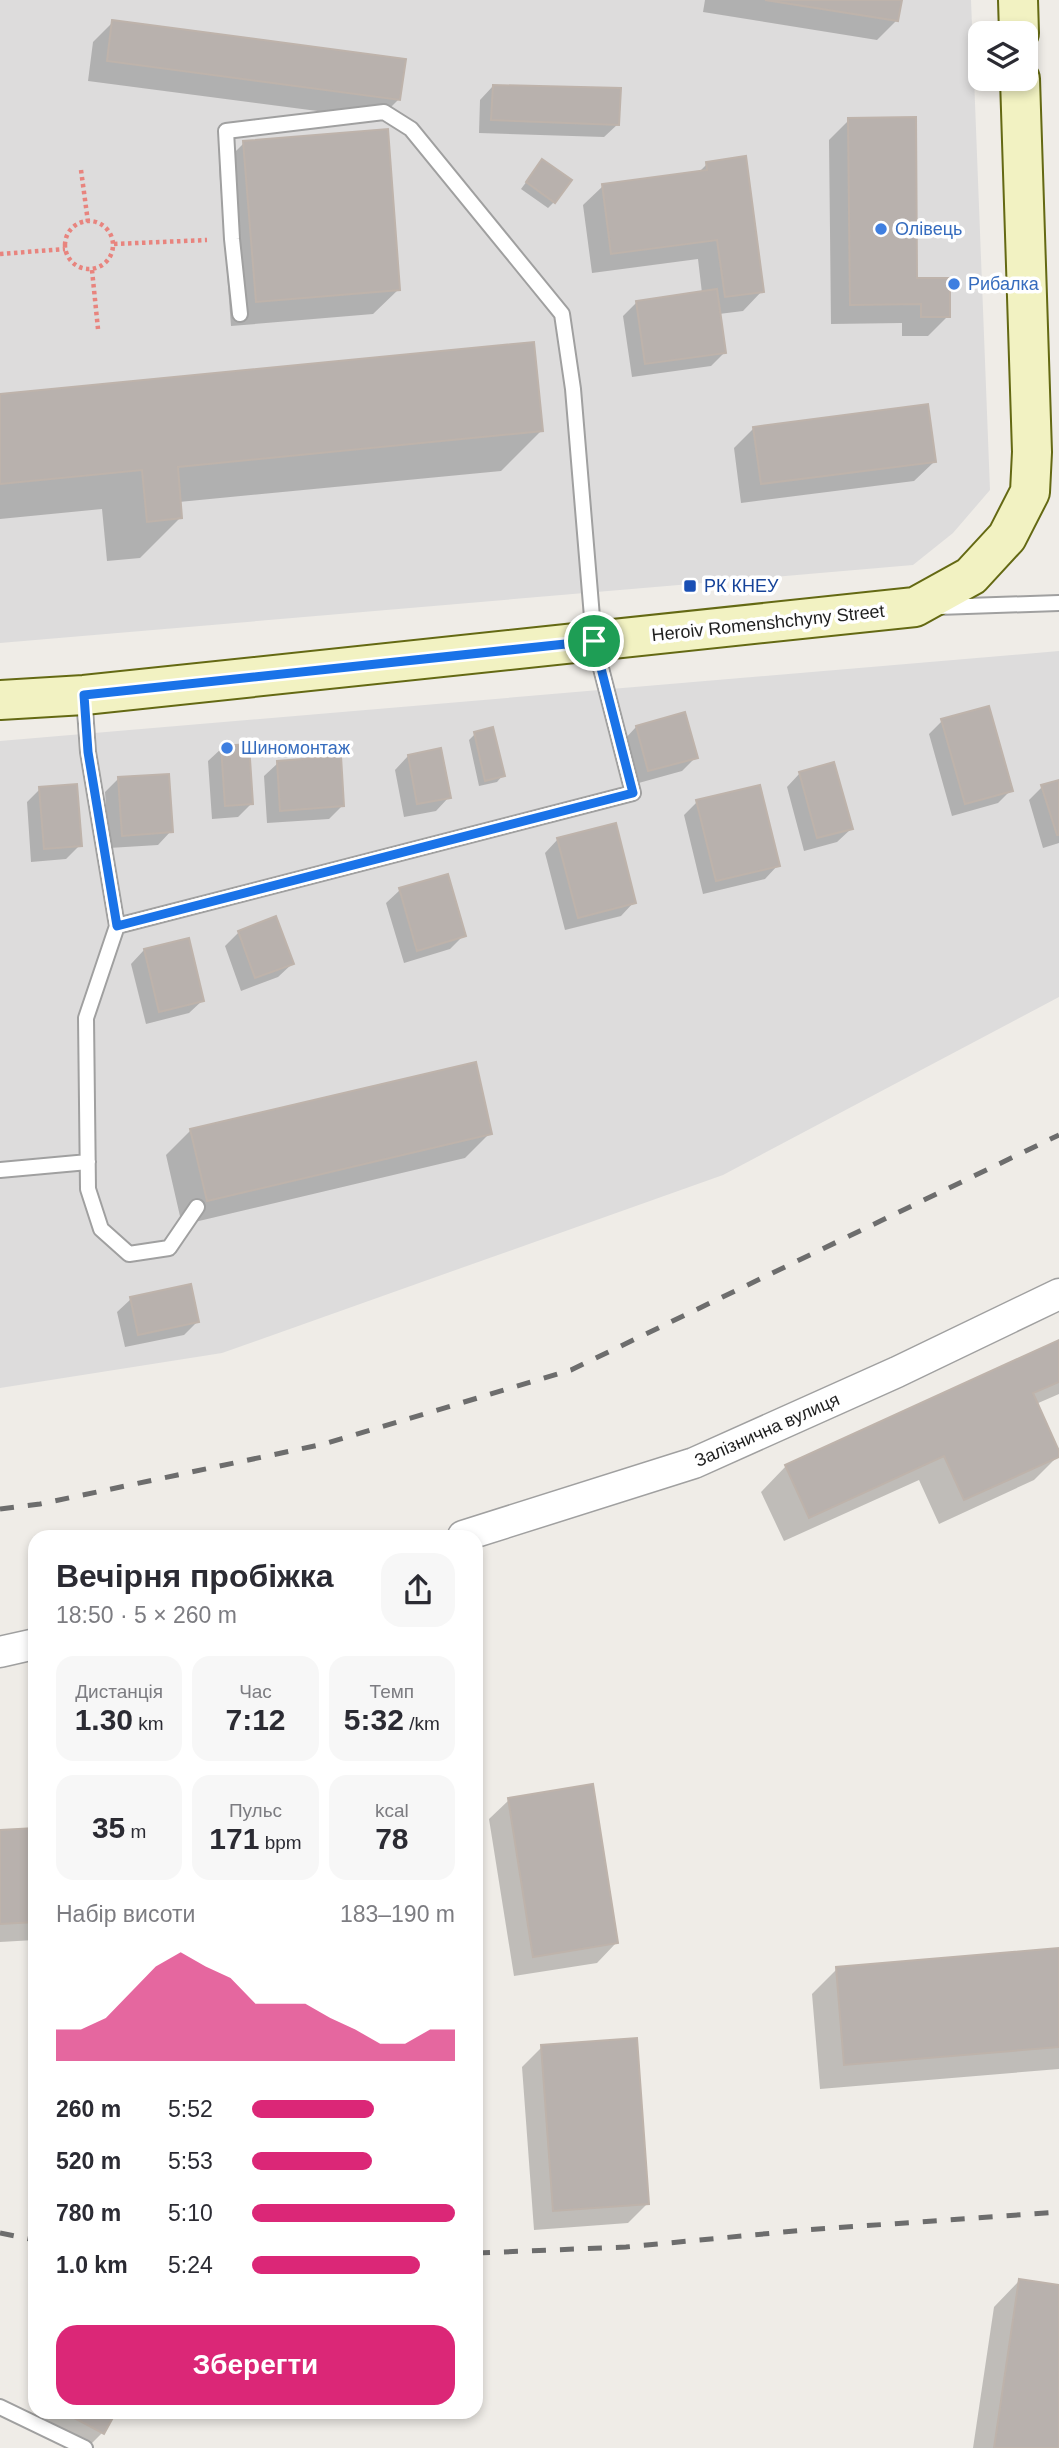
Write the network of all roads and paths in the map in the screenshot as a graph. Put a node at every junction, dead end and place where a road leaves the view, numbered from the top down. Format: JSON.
{"nodes":[{"id":1,"x":1018,"y":0,"type":"edge"},
{"id":2,"x":1019,"y":21,"type":"edge"},
{"id":3,"x":1020,"y":91,"type":"edge"},
{"id":4,"x":81,"y":170,"type":"dead end"},
{"id":5,"x":88,"y":222,"type":"junction"},
{"id":6,"x":232,"y":239,"type":"junction"},
{"id":7,"x":114,"y":244,"type":"junction"},
{"id":8,"x":65,"y":249,"type":"junction"},
{"id":9,"x":0,"y":254,"type":"edge"},
{"id":10,"x":92,"y":270,"type":"junction"},
{"id":11,"x":240,"y":314,"type":"dead end"},
{"id":12,"x":98,"y":329,"type":"dead end"},
{"id":13,"x":1059,"y":603,"type":"edge"},
{"id":14,"x":915,"y":607,"type":"junction"},
{"id":15,"x":594,"y":641,"type":"junction"},
{"id":16,"x":84,"y":695,"type":"junction"},
{"id":17,"x":0,"y":700,"type":"edge"},
{"id":18,"x":117,"y":926,"type":"junction"},
{"id":19,"x":88,"y":1162,"type":"junction"},
{"id":20,"x":0,"y":1170,"type":"edge"},
{"id":21,"x":197,"y":1207,"type":"dead end"},
{"id":22,"x":1059,"y":1294,"type":"edge"},
{"id":23,"x":482,"y":1530,"type":"edge"},
{"id":24,"x":28,"y":1646,"type":"edge"},
{"id":25,"x":0,"y":1652,"type":"edge"},
{"id":26,"x":0,"y":2407,"type":"edge"},
{"id":27,"x":85,"y":2448,"type":"edge"}],
"edges":[{"from":1,"to":2,"type":"street"},
{"from":3,"to":14,"type":"street","name":"Heroiv Romenshchyny Street"},
{"from":4,"to":5,"type":"path"},
{"from":5,"to":7,"type":"path"},
{"from":5,"to":8,"type":"path"},
{"from":6,"to":7,"type":"path"},
{"from":6,"to":11,"type":"lane"},
{"from":6,"to":15,"type":"lane"},
{"from":7,"to":10,"type":"path"},
{"from":8,"to":9,"type":"path"},
{"from":8,"to":10,"type":"path"},
{"from":10,"to":12,"type":"path"},
{"from":13,"to":14,"type":"lane"},
{"from":14,"to":15,"type":"street","name":"Heroiv Romenshchyny Street"},
{"from":15,"to":16,"type":"street","name":"Heroiv Romenshchyny Street"},
{"from":15,"to":18,"type":"lane"},
{"from":16,"to":17,"type":"street","name":"Heroiv Romenshchyny Street"},
{"from":16,"to":18,"type":"lane"},
{"from":18,"to":19,"type":"lane"},
{"from":19,"to":20,"type":"lane"},
{"from":19,"to":21,"type":"lane"},
{"from":22,"to":23,"type":"street","name":"Залізнична вулиця"},
{"from":24,"to":25,"type":"street"},
{"from":26,"to":27,"type":"lane"}]}
